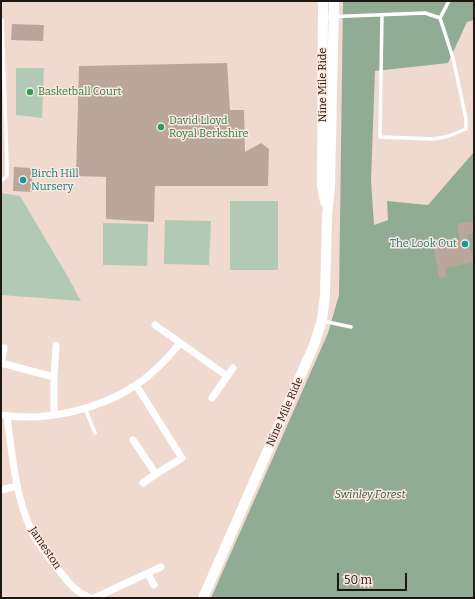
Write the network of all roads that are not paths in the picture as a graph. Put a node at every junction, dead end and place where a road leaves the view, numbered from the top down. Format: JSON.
{"nodes":[{"id":1,"x":323,"y":1,"type":"edge"},
{"id":2,"x":334,"y":1,"type":"edge"},
{"id":3,"x":449,"y":1,"type":"edge"},
{"id":4,"x":382,"y":15,"type":"junction"},
{"id":5,"x":334,"y":17,"type":"junction"},
{"id":6,"x":323,"y":18,"type":"junction"},
{"id":7,"x":440,"y":18,"type":"junction"},
{"id":8,"x":2,"y":20,"type":"edge"},
{"id":9,"x":1,"y":181,"type":"edge"},
{"id":10,"x":327,"y":216,"type":"junction"},
{"id":11,"x":322,"y":320,"type":"junction"},
{"id":12,"x":155,"y":325,"type":"dead end"},
{"id":13,"x":351,"y":327,"type":"dead end"},
{"id":14,"x":180,"y":343,"type":"junction"},
{"id":15,"x":56,"y":346,"type":"dead end"},
{"id":16,"x":4,"y":348,"type":"dead end"},
{"id":17,"x":1,"y":364,"type":"edge"},
{"id":18,"x":233,"y":368,"type":"dead end"},
{"id":19,"x":227,"y":376,"type":"junction"},
{"id":20,"x":54,"y":377,"type":"junction"},
{"id":21,"x":136,"y":385,"type":"junction"},
{"id":22,"x":212,"y":398,"type":"dead end"},
{"id":23,"x":85,"y":408,"type":"junction"},
{"id":24,"x":4,"y":415,"type":"edge"},
{"id":25,"x":54,"y":415,"type":"junction"},
{"id":26,"x":95,"y":433,"type":"dead end"},
{"id":27,"x":133,"y":440,"type":"dead end"},
{"id":28,"x":156,"y":474,"type":"junction"},
{"id":29,"x":143,"y":483,"type":"dead end"},
{"id":30,"x":17,"y":486,"type":"junction"},
{"id":31,"x":1,"y":490,"type":"edge"},
{"id":32,"x":161,"y":567,"type":"dead end"},
{"id":33,"x":148,"y":574,"type":"junction"},
{"id":34,"x":154,"y":585,"type":"dead end"},
{"id":35,"x":91,"y":598,"type":"edge"},
{"id":36,"x":94,"y":598,"type":"edge"},
{"id":37,"x":203,"y":598,"type":"edge"}],
"edges":[{"from":1,"to":6,"type":"main road","name":"Nine Mile Ride"},
{"from":2,"to":5,"type":"main road","name":"Nine Mile Ride"},
{"from":3,"to":7,"type":"lane"},
{"from":4,"to":5,"type":"lane"},
{"from":4,"to":7,"type":"lane"},
{"from":4,"to":7,"type":"lane"},
{"from":5,"to":6,"type":"lane"},
{"from":5,"to":10,"type":"main road","name":"Nine Mile Ride"},
{"from":6,"to":10,"type":"main road","name":"Nine Mile Ride"},
{"from":8,"to":9,"type":"lane"},
{"from":10,"to":11,"type":"main road","name":"Nine Mile Ride"},
{"from":11,"to":13,"type":"lane"},
{"from":11,"to":37,"type":"main road","name":"Nine Mile Ride"},
{"from":12,"to":14,"type":"street"},
{"from":14,"to":19,"type":"street"},
{"from":14,"to":21,"type":"street","name":"Jameston"},
{"from":15,"to":20,"type":"street"},
{"from":16,"to":17,"type":"street"},
{"from":17,"to":20,"type":"street"},
{"from":18,"to":19,"type":"street"},
{"from":19,"to":22,"type":"street"},
{"from":20,"to":25,"type":"street"},
{"from":21,"to":23,"type":"street","name":"Jameston"},
{"from":21,"to":28,"type":"street"},
{"from":23,"to":25,"type":"street","name":"Jameston"},
{"from":23,"to":26,"type":"lane"},
{"from":24,"to":25,"type":"street","name":"Jameston"},
{"from":24,"to":30,"type":"street","name":"Jameston"},
{"from":27,"to":28,"type":"street"},
{"from":28,"to":29,"type":"street"},
{"from":30,"to":31,"type":"street"},
{"from":30,"to":35,"type":"street","name":"Jameston"},
{"from":32,"to":33,"type":"street"},
{"from":33,"to":34,"type":"street"},
{"from":33,"to":36,"type":"street"}]}
